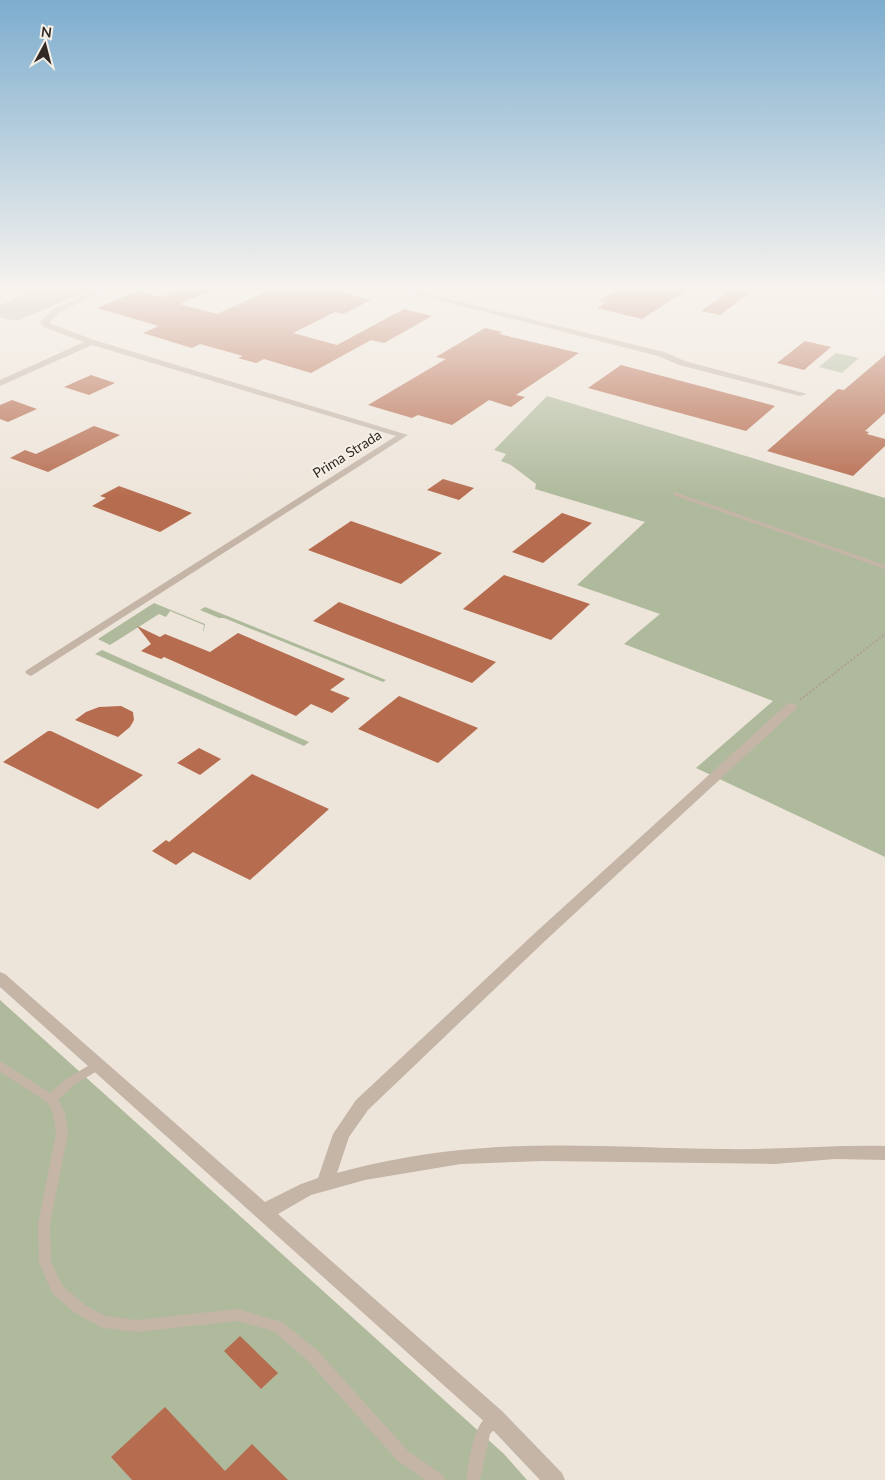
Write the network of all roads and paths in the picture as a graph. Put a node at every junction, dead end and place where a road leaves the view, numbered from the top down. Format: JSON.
{"nodes":[{"id":1,"x":53,"y":359,"type":"edge"},
{"id":2,"x":148,"y":359,"type":"edge"},
{"id":3,"x":673,"y":359,"type":"edge"},
{"id":4,"x":0,"y":383,"type":"edge"},
{"id":5,"x":803,"y":394,"type":"dead end"},
{"id":6,"x":675,"y":494,"type":"dead end"},
{"id":7,"x":885,"y":567,"type":"edge"},
{"id":8,"x":885,"y":634,"type":"edge"},
{"id":9,"x":31,"y":672,"type":"dead end"},
{"id":10,"x":791,"y":707,"type":"joint"},
{"id":11,"x":0,"y":978,"type":"edge"},
{"id":12,"x":98,"y":1065,"type":"junction"},
{"id":13,"x":0,"y":1066,"type":"edge"},
{"id":14,"x":51,"y":1099,"type":"junction"},
{"id":15,"x":885,"y":1153,"type":"edge"},
{"id":16,"x":325,"y":1184,"type":"junction"},
{"id":17,"x":264,"y":1212,"type":"junction"},
{"id":18,"x":495,"y":1418,"type":"junction"},
{"id":19,"x":438,"y":1480,"type":"edge"},
{"id":20,"x":473,"y":1480,"type":"edge"},
{"id":21,"x":554,"y":1480,"type":"edge"}],
"edges":[{"from":1,"to":4,"type":"street"},
{"from":2,"to":9,"type":"street","name":"Prima Strada"},
{"from":3,"to":5,"type":"street"},
{"from":6,"to":7,"type":"lane"},
{"from":8,"to":10,"type":"path"},
{"from":10,"to":16,"type":"street"},
{"from":11,"to":12,"type":"street"},
{"from":12,"to":14,"type":"lane"},
{"from":12,"to":17,"type":"street"},
{"from":13,"to":14,"type":"lane"},
{"from":14,"to":19,"type":"lane"},
{"from":15,"to":16,"type":"street"},
{"from":16,"to":17,"type":"street"},
{"from":17,"to":18,"type":"street"},
{"from":18,"to":20,"type":"lane"},
{"from":18,"to":21,"type":"street"}]}
